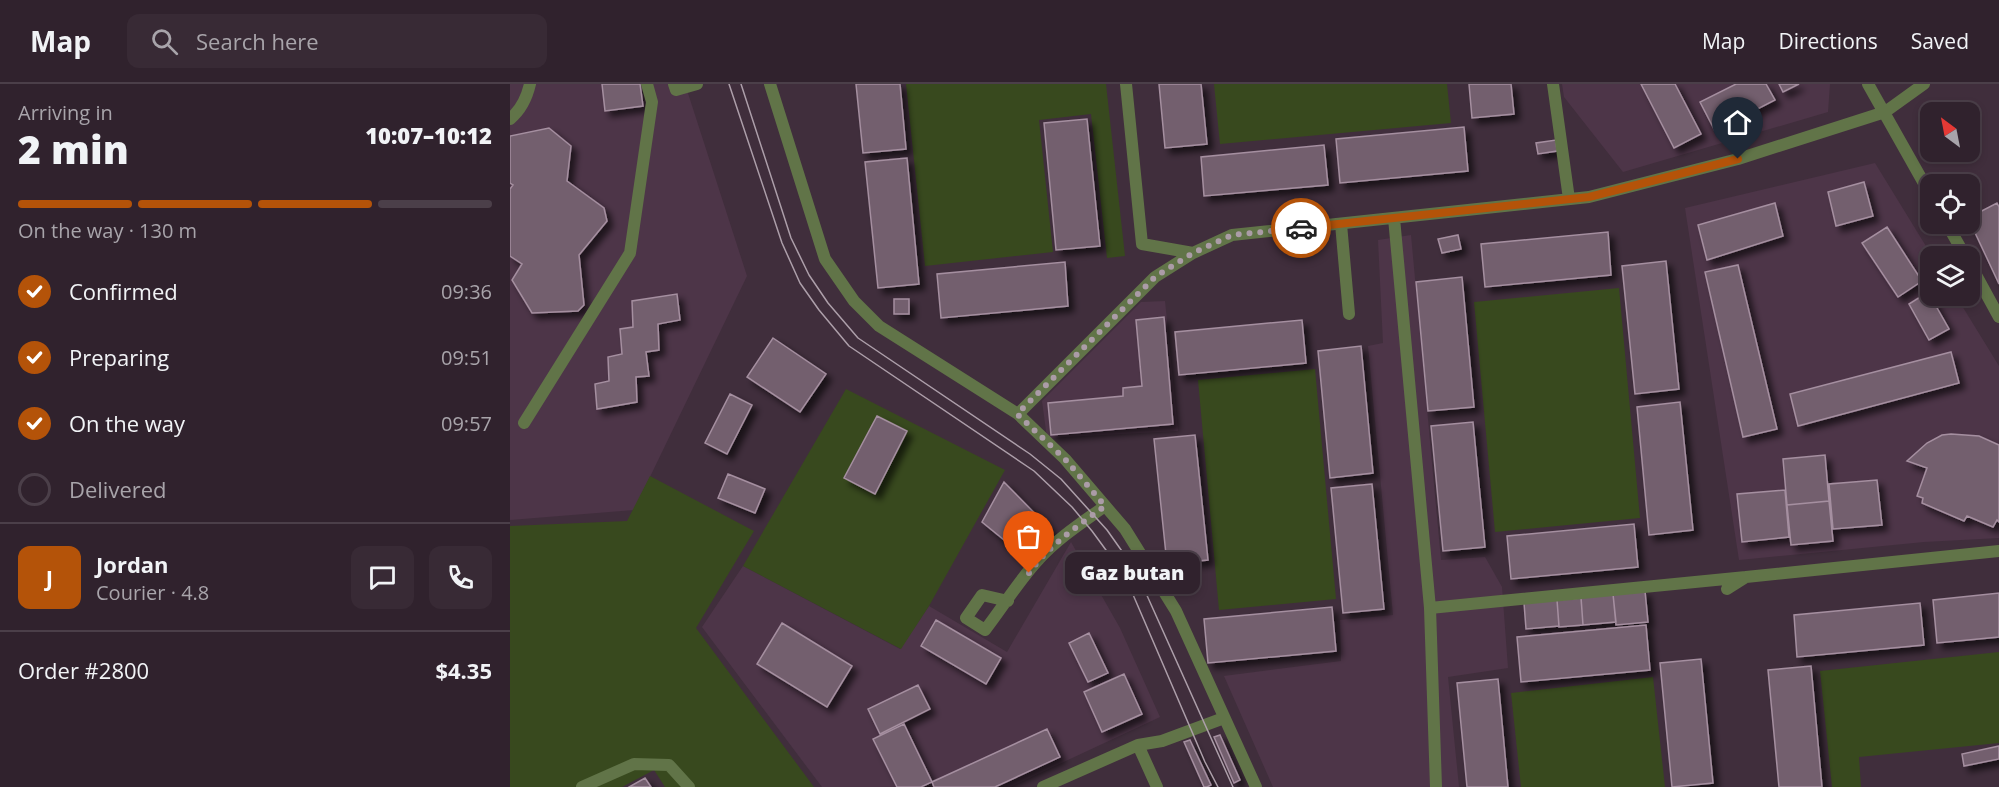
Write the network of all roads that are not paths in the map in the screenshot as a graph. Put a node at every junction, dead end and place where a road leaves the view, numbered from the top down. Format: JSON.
{"nodes":[{"id":1,"x":530,"y":84,"type":"edge"},
{"id":2,"x":647,"y":84,"type":"edge"},
{"id":3,"x":674,"y":84,"type":"edge"},
{"id":4,"x":697,"y":84,"type":"edge"},
{"id":5,"x":770,"y":84,"type":"edge"},
{"id":6,"x":1126,"y":84,"type":"edge"},
{"id":7,"x":1553,"y":84,"type":"edge"},
{"id":8,"x":1868,"y":84,"type":"edge"},
{"id":9,"x":1924,"y":84,"type":"edge"},
{"id":10,"x":1884,"y":112,"type":"junction"},
{"id":11,"x":510,"y":119,"type":"edge"},
{"id":12,"x":1920,"y":176,"type":"edge"},
{"id":13,"x":1569,"y":199,"type":"junction"},
{"id":14,"x":1395,"y":218,"type":"junction"},
{"id":15,"x":1341,"y":224,"type":"junction"},
{"id":16,"x":1193,"y":253,"type":"junction"},
{"id":17,"x":1980,"y":282,"type":"edge"},
{"id":18,"x":1349,"y":314,"type":"dead end"},
{"id":19,"x":1999,"y":317,"type":"edge"},
{"id":20,"x":1017,"y":414,"type":"junction"},
{"id":21,"x":524,"y":423,"type":"dead end"},
{"id":22,"x":1105,"y":506,"type":"junction"},
{"id":23,"x":1999,"y":551,"type":"edge"},
{"id":24,"x":1746,"y":577,"type":"junction"},
{"id":25,"x":1727,"y":589,"type":"dead end"},
{"id":26,"x":1008,"y":601,"type":"dead end"},
{"id":27,"x":1430,"y":608,"type":"junction"},
{"id":28,"x":1224,"y":718,"type":"junction"},
{"id":29,"x":1138,"y":745,"type":"junction"},
{"id":30,"x":582,"y":787,"type":"edge"},
{"id":31,"x":689,"y":787,"type":"edge"},
{"id":32,"x":1043,"y":787,"type":"edge"},
{"id":33,"x":1157,"y":787,"type":"edge"},
{"id":34,"x":1256,"y":787,"type":"edge"},
{"id":35,"x":1436,"y":787,"type":"edge"}],
"edges":[{"from":1,"to":11,"type":"street"},
{"from":2,"to":21,"type":"street"},
{"from":3,"to":4,"type":"street"},
{"from":5,"to":20,"type":"street"},
{"from":6,"to":16,"type":"street"},
{"from":7,"to":13,"type":"street"},
{"from":8,"to":10,"type":"street"},
{"from":9,"to":10,"type":"street"},
{"from":10,"to":12,"type":"street"},
{"from":10,"to":13,"type":"street"},
{"from":13,"to":14,"type":"street"},
{"from":14,"to":15,"type":"street"},
{"from":14,"to":27,"type":"street"},
{"from":15,"to":16,"type":"street"},
{"from":15,"to":18,"type":"street"},
{"from":16,"to":20,"type":"street"},
{"from":17,"to":19,"type":"street"},
{"from":20,"to":22,"type":"street"},
{"from":22,"to":26,"type":"street"},
{"from":22,"to":28,"type":"street"},
{"from":23,"to":24,"type":"street"},
{"from":24,"to":25,"type":"street"},
{"from":24,"to":27,"type":"street"},
{"from":27,"to":35,"type":"street"},
{"from":28,"to":29,"type":"street"},
{"from":28,"to":34,"type":"street"},
{"from":29,"to":32,"type":"street"},
{"from":29,"to":33,"type":"street"},
{"from":30,"to":31,"type":"street"}]}
